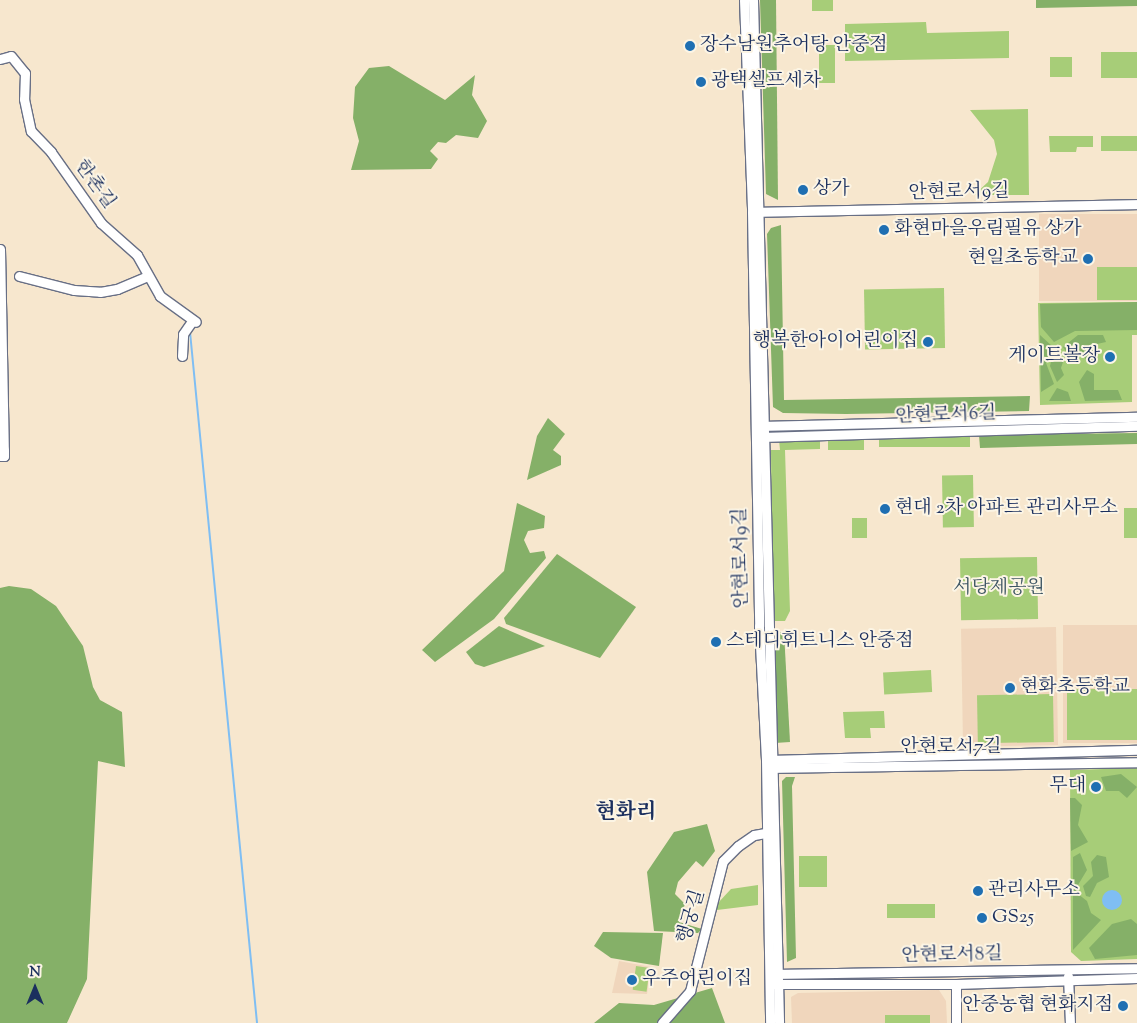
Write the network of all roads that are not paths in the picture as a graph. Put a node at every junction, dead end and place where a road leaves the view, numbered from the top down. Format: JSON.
{"nodes":[{"id":1,"x":744,"y":0,"type":"edge"},
{"id":2,"x":753,"y":0,"type":"edge"},
{"id":3,"x":0,"y":60,"type":"edge"},
{"id":4,"x":1137,"y":204,"type":"edge"},
{"id":5,"x":755,"y":212,"type":"junction"},
{"id":6,"x":0,"y":249,"type":"edge"},
{"id":7,"x":19,"y":276,"type":"dead end"},
{"id":8,"x":147,"y":276,"type":"junction"},
{"id":9,"x":182,"y":356,"type":"dead end"},
{"id":10,"x":1137,"y":417,"type":"edge"},
{"id":11,"x":760,"y":426,"type":"junction"},
{"id":12,"x":1137,"y":426,"type":"edge"},
{"id":13,"x":761,"y":437,"type":"junction"},
{"id":14,"x":2,"y":453,"type":"edge"},
{"id":15,"x":1137,"y":750,"type":"edge"},
{"id":16,"x":1137,"y":762,"type":"edge"},
{"id":17,"x":770,"y":764,"type":"junction"},
{"id":18,"x":770,"y":832,"type":"junction"},
{"id":19,"x":1137,"y":968,"type":"edge"},
{"id":20,"x":1068,"y":969,"type":"junction"},
{"id":21,"x":773,"y":974,"type":"junction"},
{"id":22,"x":1137,"y":978,"type":"edge"},
{"id":23,"x":1069,"y":980,"type":"junction"},
{"id":24,"x":773,"y":984,"type":"junction"},
{"id":25,"x":956,"y":984,"type":"junction"},
{"id":26,"x":662,"y":1023,"type":"edge"},
{"id":27,"x":770,"y":1023,"type":"edge"},
{"id":28,"x":779,"y":1023,"type":"edge"},
{"id":29,"x":956,"y":1023,"type":"edge"},
{"id":30,"x":1070,"y":1023,"type":"edge"}],
"edges":[{"from":1,"to":5,"type":"street","name":"안현로서9길"},
{"from":2,"to":5,"type":"street"},
{"from":3,"to":8,"type":"street","name":"한촌길"},
{"from":4,"to":5,"type":"street","name":"안현로서9길"},
{"from":5,"to":11,"type":"street","name":"안현로서9길"},
{"from":6,"to":14,"type":"street"},
{"from":7,"to":8,"type":"street"},
{"from":8,"to":9,"type":"street","name":"한촌길"},
{"from":10,"to":11,"type":"street","name":"안현로서6길"},
{"from":11,"to":13,"type":"street","name":"안현로서9길"},
{"from":12,"to":13,"type":"street","name":"안현로서6길"},
{"from":13,"to":17,"type":"street","name":"안현로서9길"},
{"from":15,"to":17,"type":"street","name":"안현로서7길"},
{"from":16,"to":17,"type":"street","name":"안현로서7길"},
{"from":17,"to":18,"type":"street","name":"안현로서9길"},
{"from":18,"to":21,"type":"street","name":"안현로서9길"},
{"from":18,"to":26,"type":"street","name":"행궁길"},
{"from":19,"to":20,"type":"street","name":"안현로서8길"},
{"from":20,"to":21,"type":"street","name":"안현로서8길"},
{"from":20,"to":23,"type":"street"},
{"from":21,"to":24,"type":"street","name":"안현로서9길"},
{"from":22,"to":23,"type":"street","name":"안현로서8길"},
{"from":23,"to":25,"type":"street","name":"안현로서8길"},
{"from":23,"to":30,"type":"street"},
{"from":24,"to":25,"type":"street","name":"안현로서8길"},
{"from":24,"to":27,"type":"street"},
{"from":24,"to":28,"type":"street"},
{"from":25,"to":29,"type":"street","name":"안현로서8길"}]}
